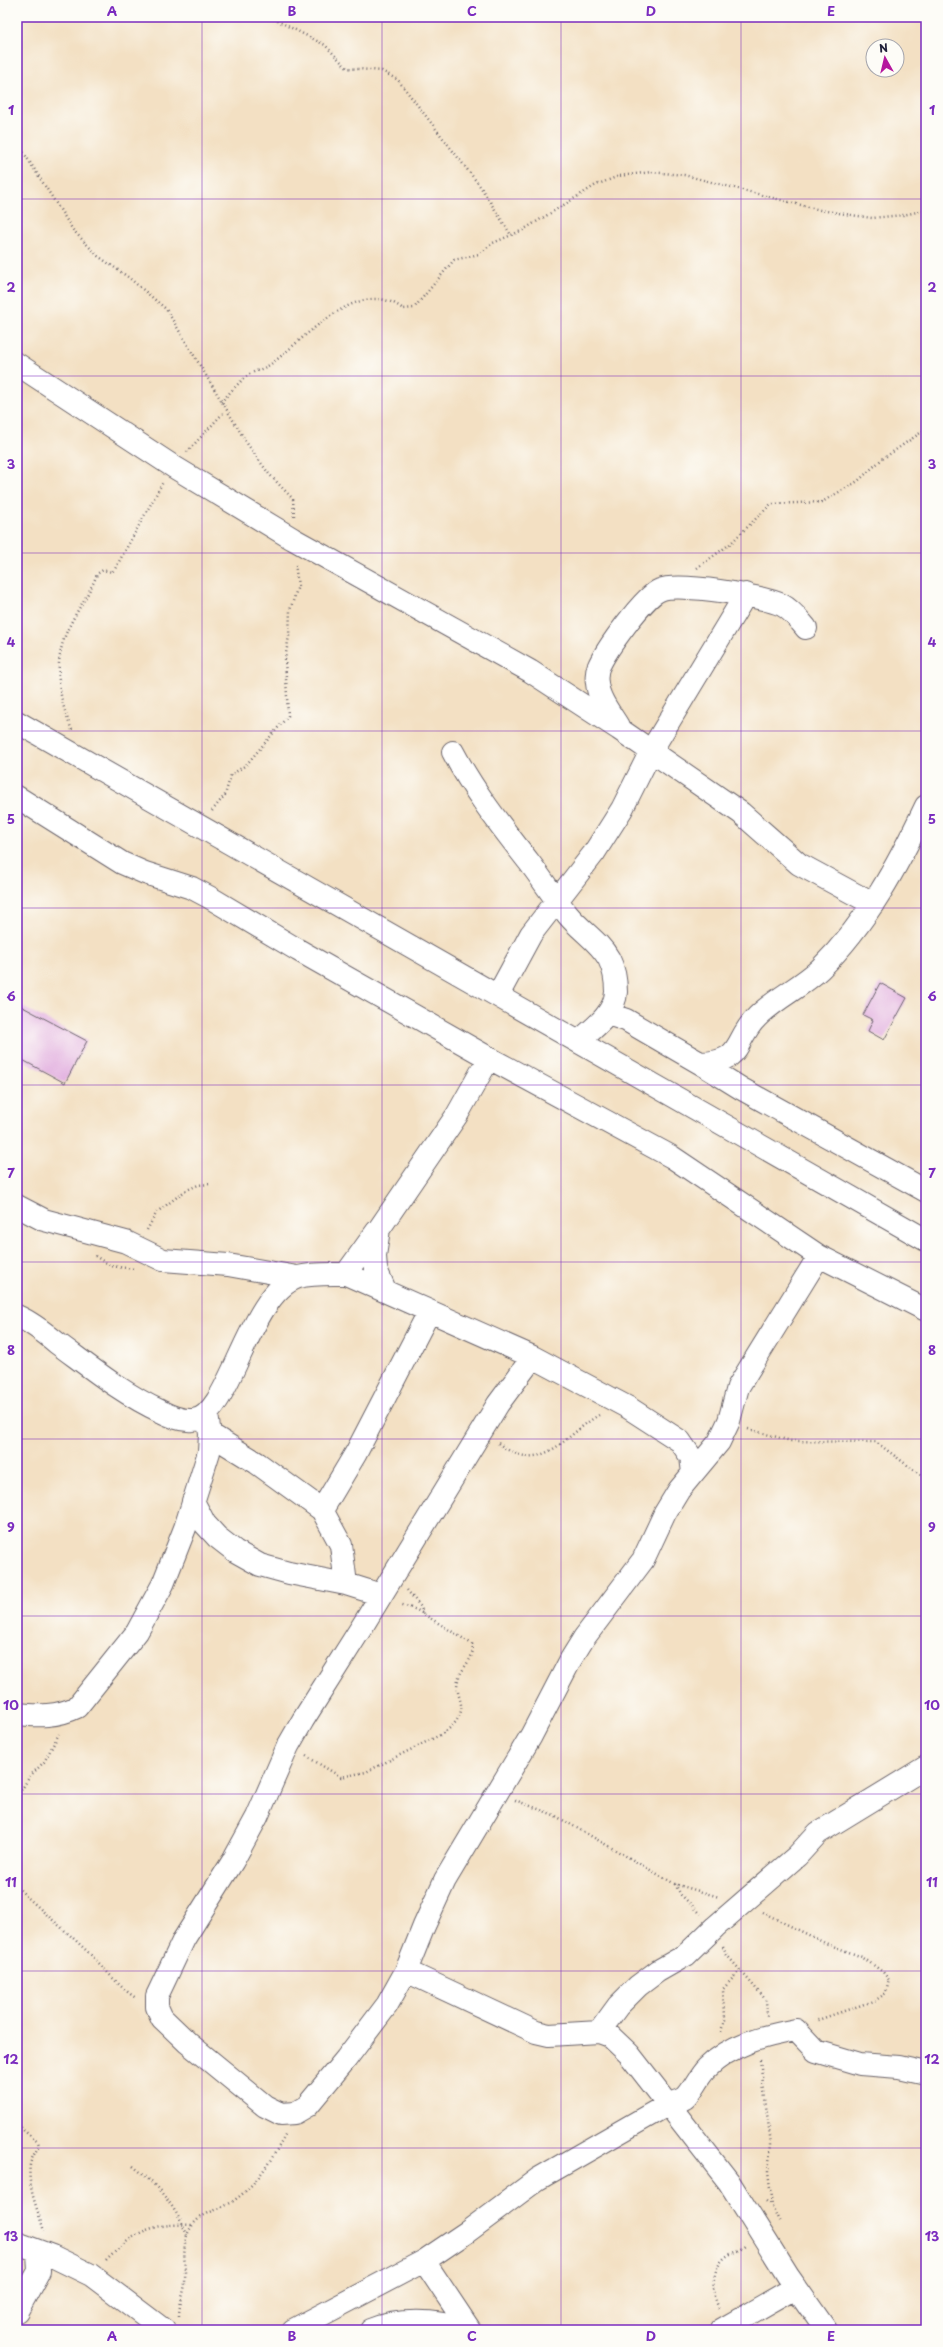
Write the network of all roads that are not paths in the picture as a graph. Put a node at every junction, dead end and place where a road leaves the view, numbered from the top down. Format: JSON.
{"nodes":[{"id":1,"x":17,"y":364,"type":"edge"},
{"id":2,"x":746,"y":594,"type":"junction"},
{"id":3,"x":806,"y":628,"type":"dead end"},
{"id":4,"x":17,"y":722,"type":"edge"},
{"id":5,"x":620,"y":729,"type":"junction"},
{"id":6,"x":651,"y":751,"type":"junction"},
{"id":7,"x":453,"y":752,"type":"dead end"},
{"id":8,"x":640,"y":772,"type":"junction"},
{"id":9,"x":17,"y":797,"type":"edge"},
{"id":10,"x":926,"y":806,"type":"edge"},
{"id":11,"x":557,"y":900,"type":"junction"},
{"id":12,"x":873,"y":904,"type":"junction"},
{"id":13,"x":498,"y":995,"type":"junction"},
{"id":14,"x":608,"y":1014,"type":"junction"},
{"id":15,"x":579,"y":1041,"type":"junction"},
{"id":16,"x":489,"y":1058,"type":"junction"},
{"id":17,"x":700,"y":1063,"type":"junction"},
{"id":18,"x":926,"y":1191,"type":"edge"},
{"id":19,"x":17,"y":1206,"type":"edge"},
{"id":20,"x":379,"y":1229,"type":"junction"},
{"id":21,"x":926,"y":1240,"type":"edge"},
{"id":22,"x":818,"y":1256,"type":"junction"},
{"id":23,"x":346,"y":1274,"type":"junction"},
{"id":24,"x":297,"y":1278,"type":"junction"},
{"id":25,"x":385,"y":1290,"type":"junction"},
{"id":26,"x":926,"y":1310,"type":"edge"},
{"id":27,"x":429,"y":1312,"type":"junction"},
{"id":28,"x":17,"y":1316,"type":"edge"},
{"id":29,"x":533,"y":1357,"type":"junction"},
{"id":30,"x":209,"y":1425,"type":"junction"},
{"id":31,"x":693,"y":1473,"type":"junction"},
{"id":32,"x":194,"y":1501,"type":"junction"},
{"id":33,"x":322,"y":1510,"type":"junction"},
{"id":34,"x":346,"y":1584,"type":"junction"},
{"id":35,"x":381,"y":1596,"type":"junction"},
{"id":36,"x":17,"y":1714,"type":"edge"},
{"id":37,"x":926,"y":1767,"type":"edge"},
{"id":38,"x":406,"y":1971,"type":"junction"},
{"id":39,"x":599,"y":2032,"type":"junction"},
{"id":40,"x":926,"y":2074,"type":"edge"},
{"id":41,"x":667,"y":2105,"type":"junction"},
{"id":42,"x":29,"y":2247,"type":"edge"},
{"id":43,"x":424,"y":2261,"type":"junction"},
{"id":44,"x":796,"y":2287,"type":"junction"},
{"id":45,"x":17,"y":2310,"type":"edge"},
{"id":46,"x":721,"y":2321,"type":"edge"},
{"id":47,"x":172,"y":2324,"type":"edge"},
{"id":48,"x":303,"y":2328,"type":"edge"},
{"id":49,"x":371,"y":2330,"type":"edge"},
{"id":50,"x":463,"y":2330,"type":"edge"},
{"id":51,"x":470,"y":2330,"type":"edge"},
{"id":52,"x":826,"y":2330,"type":"edge"}],
"edges":[{"from":1,"to":5,"type":"main road"},
{"from":2,"to":3,"type":"main road"},
{"from":2,"to":5,"type":"main road"},
{"from":2,"to":6,"type":"main road"},
{"from":4,"to":13,"type":"main road"},
{"from":5,"to":6,"type":"main road"},
{"from":5,"to":8,"type":"main road"},
{"from":6,"to":8,"type":"main road"},
{"from":6,"to":12,"type":"main road"},
{"from":7,"to":11,"type":"main road"},
{"from":8,"to":11,"type":"main road"},
{"from":9,"to":16,"type":"main road"},
{"from":10,"to":12,"type":"main road"},
{"from":11,"to":13,"type":"main road"},
{"from":11,"to":14,"type":"main road"},
{"from":12,"to":17,"type":"main road"},
{"from":13,"to":15,"type":"main road"},
{"from":14,"to":15,"type":"main road"},
{"from":14,"to":17,"type":"main road"},
{"from":15,"to":21,"type":"main road"},
{"from":16,"to":20,"type":"main road"},
{"from":16,"to":22,"type":"main road"},
{"from":17,"to":18,"type":"main road"},
{"from":19,"to":24,"type":"main road"},
{"from":20,"to":23,"type":"main road"},
{"from":20,"to":25,"type":"main road"},
{"from":22,"to":26,"type":"main road"},
{"from":22,"to":31,"type":"main road"},
{"from":23,"to":24,"type":"main road"},
{"from":23,"to":25,"type":"main road"},
{"from":24,"to":30,"type":"main road"},
{"from":25,"to":27,"type":"main road"},
{"from":27,"to":29,"type":"main road"},
{"from":27,"to":33,"type":"main road"},
{"from":28,"to":30,"type":"main road"},
{"from":29,"to":31,"type":"main road"},
{"from":29,"to":35,"type":"main road"},
{"from":30,"to":32,"type":"main road"},
{"from":30,"to":33,"type":"main road"},
{"from":31,"to":38,"type":"main road"},
{"from":32,"to":34,"type":"main road"},
{"from":32,"to":36,"type":"main road"},
{"from":33,"to":34,"type":"main road"},
{"from":34,"to":35,"type":"main road"},
{"from":35,"to":38,"type":"main road"},
{"from":37,"to":39,"type":"main road"},
{"from":38,"to":39,"type":"main road"},
{"from":39,"to":41,"type":"main road"},
{"from":40,"to":41,"type":"main road"},
{"from":41,"to":43,"type":"main road"},
{"from":41,"to":44,"type":"main road"},
{"from":42,"to":45,"type":"main road"},
{"from":42,"to":47,"type":"main road"},
{"from":43,"to":48,"type":"main road"},
{"from":43,"to":51,"type":"main road"},
{"from":44,"to":46,"type":"main road"},
{"from":44,"to":52,"type":"main road"},
{"from":49,"to":50,"type":"main road"}]}
